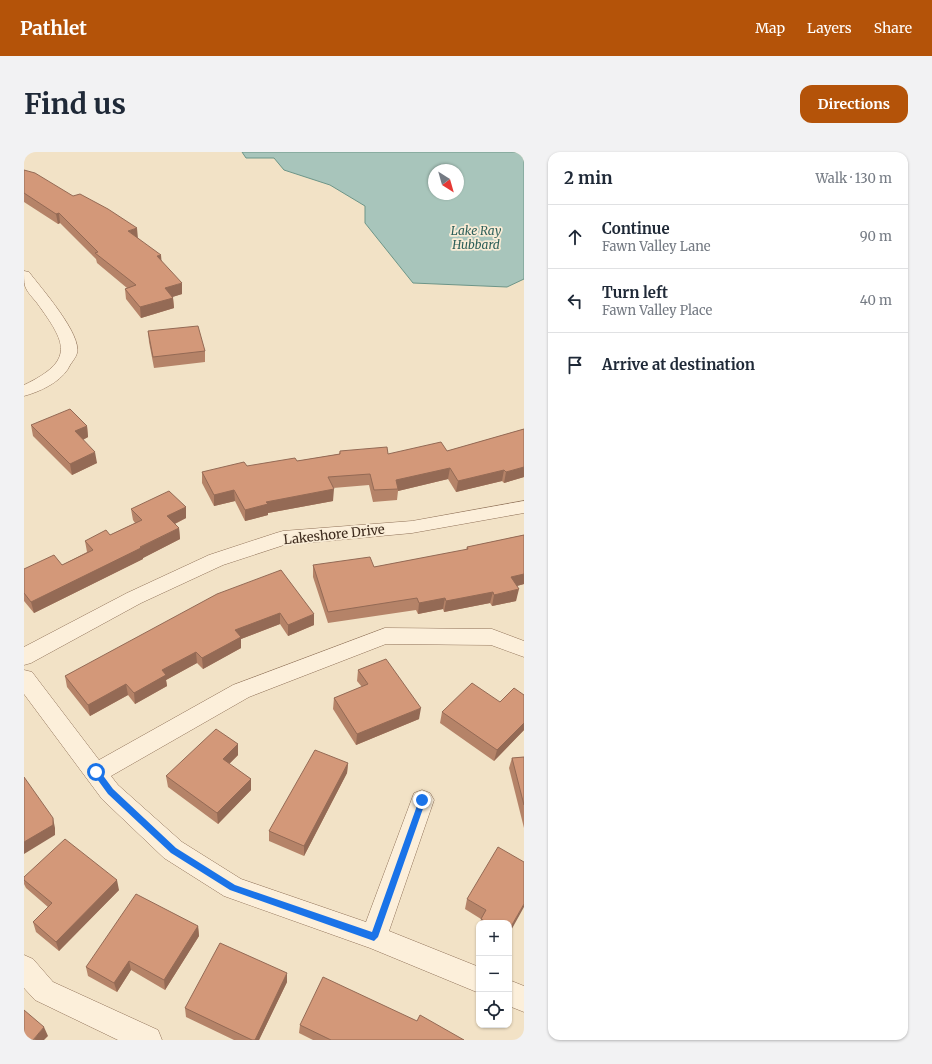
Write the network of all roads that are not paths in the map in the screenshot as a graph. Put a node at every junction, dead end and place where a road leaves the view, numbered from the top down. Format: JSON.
{"nodes":[{"id":1,"x":24,"y":275,"type":"edge"},
{"id":2,"x":24,"y":391,"type":"edge"},
{"id":3,"x":524,"y":507,"type":"edge"},
{"id":4,"x":524,"y":649,"type":"edge"},
{"id":5,"x":24,"y":657,"type":"edge"},
{"id":6,"x":24,"y":678,"type":"edge"},
{"id":7,"x":96,"y":772,"type":"junction"},
{"id":8,"x":422,"y":800,"type":"dead end"},
{"id":9,"x":374,"y":937,"type":"junction"},
{"id":10,"x":24,"y":968,"type":"edge"},
{"id":11,"x":476,"y":979,"type":"edge"},
{"id":12,"x":512,"y":994,"type":"edge"},
{"id":13,"x":524,"y":999,"type":"edge"},
{"id":14,"x":148,"y":1040,"type":"edge"}],
"edges":[{"from":1,"to":2,"type":"street"},
{"from":3,"to":5,"type":"street","name":"Lakeshore Drive"},
{"from":4,"to":7,"type":"street"},
{"from":6,"to":7,"type":"street"},
{"from":7,"to":9,"type":"street"},
{"from":8,"to":9,"type":"street"},
{"from":9,"to":11,"type":"street"},
{"from":10,"to":14,"type":"street"},
{"from":12,"to":13,"type":"street"}]}
